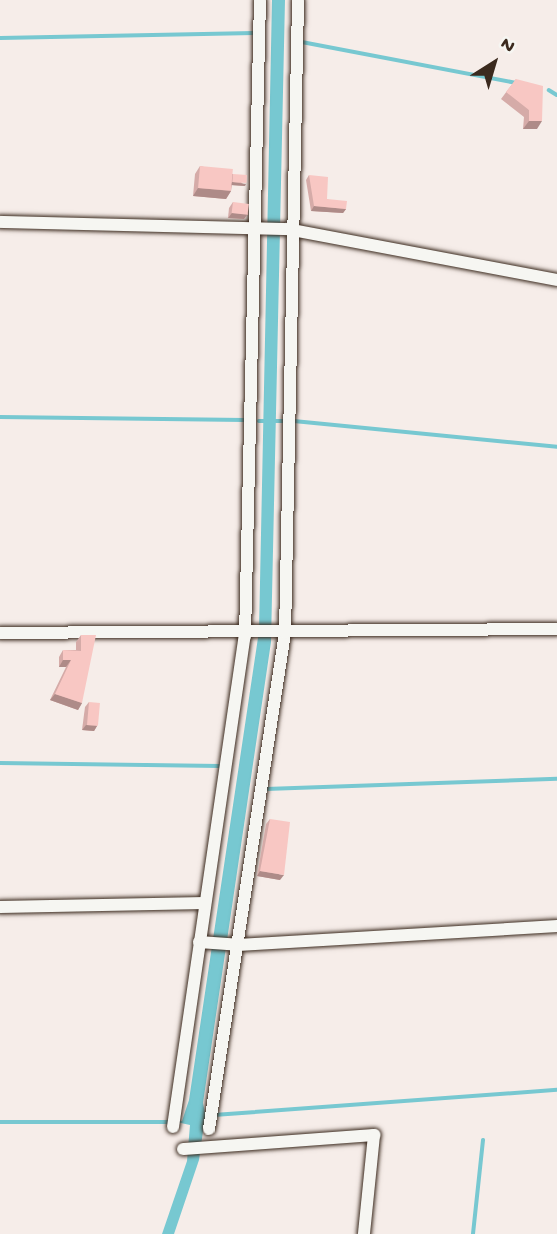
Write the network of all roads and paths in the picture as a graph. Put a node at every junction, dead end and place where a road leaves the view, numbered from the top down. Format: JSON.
{"nodes":[{"id":1,"x":261,"y":0,"type":"edge"},
{"id":2,"x":298,"y":0,"type":"edge"},
{"id":3,"x":0,"y":222,"type":"edge"},
{"id":4,"x":261,"y":229,"type":"junction"},
{"id":5,"x":290,"y":229,"type":"junction"},
{"id":6,"x":557,"y":280,"type":"edge"},
{"id":7,"x":557,"y":629,"type":"edge"},
{"id":8,"x":281,"y":633,"type":"junction"},
{"id":9,"x":0,"y":634,"type":"edge"},
{"id":10,"x":250,"y":635,"type":"junction"},
{"id":11,"x":205,"y":903,"type":"junction"},
{"id":12,"x":0,"y":907,"type":"edge"},
{"id":13,"x":557,"y":926,"type":"edge"},
{"id":14,"x":203,"y":942,"type":"junction"},
{"id":15,"x":234,"y":945,"type":"junction"},
{"id":16,"x":211,"y":1120,"type":"dead end"},
{"id":17,"x":174,"y":1123,"type":"dead end"},
{"id":18,"x":183,"y":1149,"type":"dead end"},
{"id":19,"x":364,"y":1234,"type":"edge"}],
"edges":[{"from":1,"to":4,"type":"street"},
{"from":2,"to":5,"type":"street"},
{"from":3,"to":4,"type":"street"},
{"from":4,"to":5,"type":"street"},
{"from":4,"to":10,"type":"street"},
{"from":5,"to":6,"type":"street"},
{"from":5,"to":8,"type":"street"},
{"from":7,"to":8,"type":"street"},
{"from":8,"to":10,"type":"street"},
{"from":8,"to":15,"type":"street"},
{"from":9,"to":10,"type":"street"},
{"from":10,"to":11,"type":"street"},
{"from":11,"to":12,"type":"street"},
{"from":11,"to":14,"type":"street"},
{"from":13,"to":15,"type":"street"},
{"from":14,"to":15,"type":"street"},
{"from":14,"to":17,"type":"street"},
{"from":15,"to":16,"type":"street"},
{"from":18,"to":19,"type":"street"}]}
